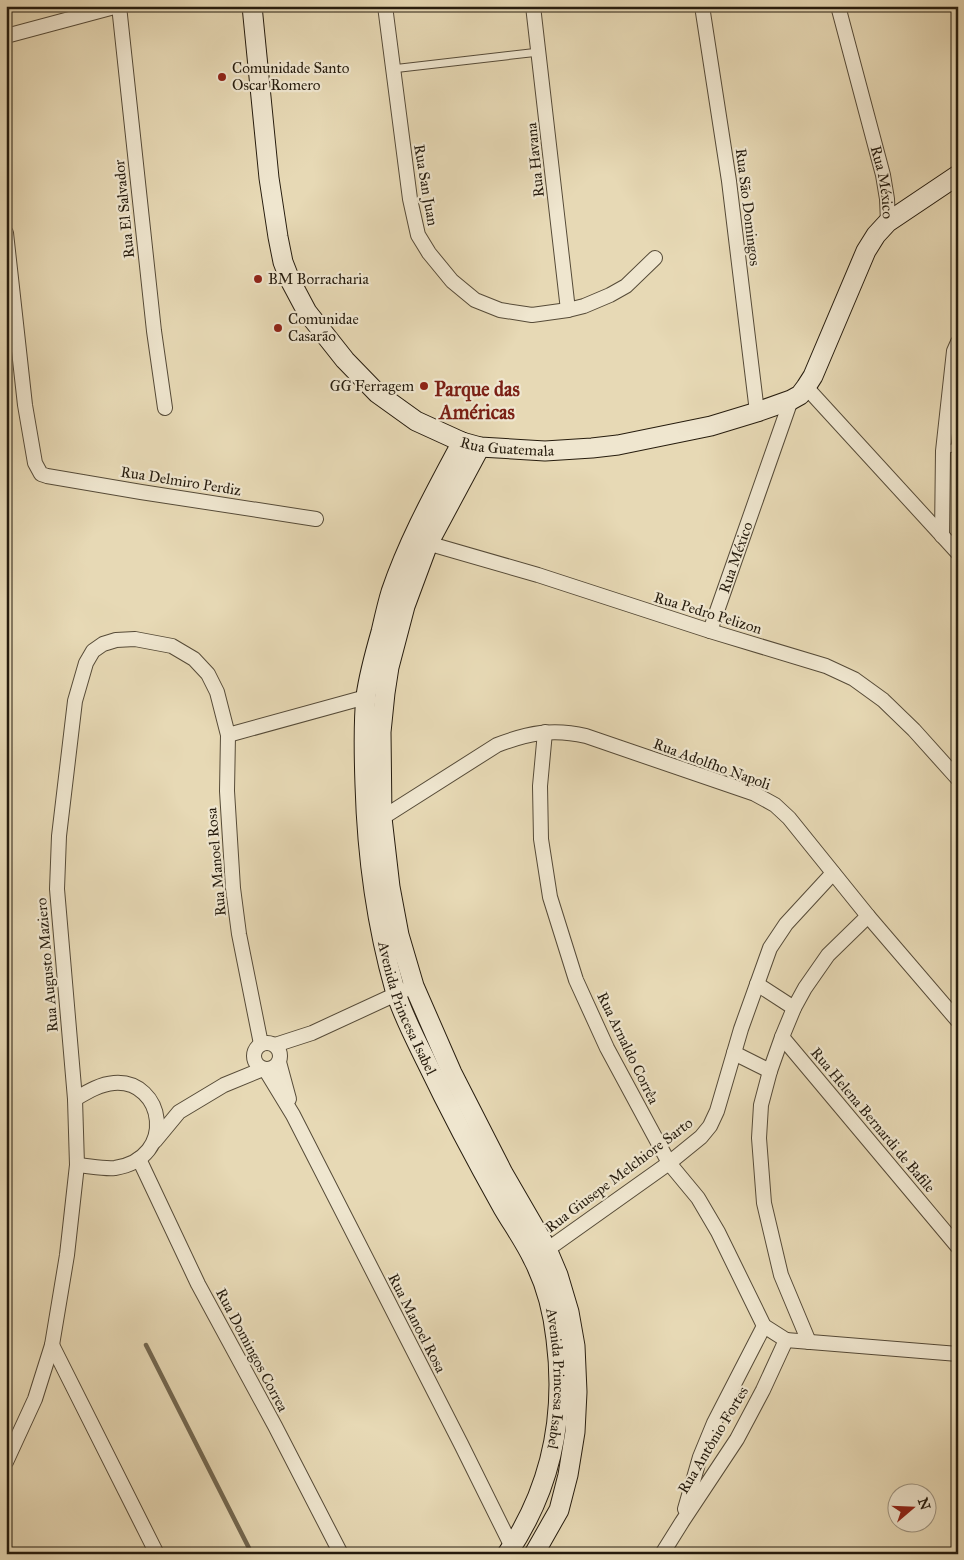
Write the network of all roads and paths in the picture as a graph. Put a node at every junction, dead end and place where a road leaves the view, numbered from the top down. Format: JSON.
{"nodes":[{"id":1,"x":119,"y":6,"type":"edge"},
{"id":2,"x":252,"y":6,"type":"edge"},
{"id":3,"x":385,"y":6,"type":"edge"},
{"id":4,"x":533,"y":6,"type":"edge"},
{"id":5,"x":702,"y":6,"type":"edge"},
{"id":6,"x":838,"y":6,"type":"edge"},
{"id":7,"x":6,"y":36,"type":"edge"},
{"id":8,"x":539,"y":52,"type":"junction"},
{"id":9,"x":392,"y":69,"type":"junction"},
{"id":10,"x":958,"y":175,"type":"edge"},
{"id":11,"x":888,"y":222,"type":"junction"},
{"id":12,"x":6,"y":233,"type":"edge"},
{"id":13,"x":655,"y":258,"type":"dead end"},
{"id":14,"x":568,"y":310,"type":"junction"},
{"id":15,"x":958,"y":342,"type":"edge"},
{"id":16,"x":810,"y":382,"type":"junction"},
{"id":17,"x":791,"y":400,"type":"junction"},
{"id":18,"x":165,"y":408,"type":"dead end"},
{"id":19,"x":757,"y":412,"type":"junction"},
{"id":20,"x":471,"y":444,"type":"junction"},
{"id":21,"x":958,"y":446,"type":"edge"},
{"id":22,"x":942,"y":451,"type":"junction"},
{"id":23,"x":316,"y":519,"type":"dead end"},
{"id":24,"x":942,"y":536,"type":"junction"},
{"id":25,"x":420,"y":541,"type":"junction"},
{"id":26,"x":958,"y":553,"type":"edge"},
{"id":27,"x":710,"y":631,"type":"junction"},
{"id":28,"x":366,"y":697,"type":"junction"},
{"id":29,"x":545,"y":732,"type":"junction"},
{"id":30,"x":228,"y":735,"type":"junction"},
{"id":31,"x":958,"y":780,"type":"edge"},
{"id":32,"x":382,"y":818,"type":"junction"},
{"id":33,"x":833,"y":873,"type":"junction"},
{"id":34,"x":868,"y":916,"type":"junction"},
{"id":35,"x":757,"y":984,"type":"junction"},
{"id":36,"x":414,"y":986,"type":"junction"},
{"id":37,"x":396,"y":994,"type":"junction"},
{"id":38,"x":794,"y":1008,"type":"junction"},
{"id":39,"x":958,"y":1021,"type":"edge"},
{"id":40,"x":782,"y":1037,"type":"junction"},
{"id":41,"x":273,"y":1050,"type":"junction"},
{"id":42,"x":734,"y":1054,"type":"junction"},
{"id":43,"x":253,"y":1056,"type":"junction"},
{"id":44,"x":264,"y":1069,"type":"junction"},
{"id":45,"x":770,"y":1071,"type":"junction"},
{"id":46,"x":224,"y":1085,"type":"junction"},
{"id":47,"x":75,"y":1099,"type":"junction"},
{"id":48,"x":150,"y":1100,"type":"junction"},
{"id":49,"x":179,"y":1112,"type":"junction"},
{"id":50,"x":293,"y":1115,"type":"junction"},
{"id":51,"x":154,"y":1142,"type":"junction"},
{"id":52,"x":138,"y":1160,"type":"junction"},
{"id":53,"x":669,"y":1163,"type":"junction"},
{"id":54,"x":77,"y":1165,"type":"junction"},
{"id":55,"x":958,"y":1247,"type":"edge"},
{"id":56,"x":540,"y":1255,"type":"junction"},
{"id":57,"x":764,"y":1326,"type":"junction"},
{"id":58,"x":786,"y":1340,"type":"junction"},
{"id":59,"x":809,"y":1342,"type":"junction"},
{"id":60,"x":52,"y":1345,"type":"junction"},
{"id":61,"x":958,"y":1354,"type":"edge"},
{"id":62,"x":6,"y":1462,"type":"edge"},
{"id":63,"x":682,"y":1522,"type":"junction"},
{"id":64,"x":509,"y":1550,"type":"edge"},
{"id":65,"x":157,"y":1554,"type":"edge"},
{"id":66,"x":341,"y":1554,"type":"edge"},
{"id":67,"x":534,"y":1554,"type":"edge"},
{"id":68,"x":662,"y":1554,"type":"edge"}],
"edges":[{"from":1,"to":7,"type":"street"},
{"from":1,"to":18,"type":"street","name":"Rua El Salvador"},
{"from":2,"to":20,"type":"main road","name":"Rua Guatemala"},
{"from":3,"to":9,"type":"street","name":"Rua San Juan"},
{"from":4,"to":8,"type":"street","name":"Rua Havana"},
{"from":5,"to":19,"type":"street","name":"Rua São Domingos"},
{"from":6,"to":11,"type":"street","name":"Rua México"},
{"from":8,"to":9,"type":"lane"},
{"from":8,"to":14,"type":"street","name":"Rua Havana"},
{"from":9,"to":14,"type":"street","name":"Rua San Juan"},
{"from":10,"to":11,"type":"main road"},
{"from":11,"to":16,"type":"main road","name":"Rua México"},
{"from":12,"to":23,"type":"street","name":"Rua Delmiro Perdiz"},
{"from":13,"to":14,"type":"street","name":"Rua San Juan"},
{"from":15,"to":22,"type":"street"},
{"from":16,"to":17,"type":"main road","name":"Rua Guatemala"},
{"from":16,"to":24,"type":"street"},
{"from":17,"to":19,"type":"main road","name":"Rua Guatemala"},
{"from":17,"to":27,"type":"street","name":"Rua México"},
{"from":19,"to":20,"type":"main road","name":"Rua Guatemala"},
{"from":20,"to":25,"type":"main road","name":"Avenida Princesa Isabel"},
{"from":21,"to":22,"type":"lane"},
{"from":22,"to":24,"type":"street"},
{"from":24,"to":26,"type":"street"},
{"from":25,"to":27,"type":"street","name":"Rua Pedro Pelizon"},
{"from":25,"to":28,"type":"main road","name":"Avenida Princesa Isabel"},
{"from":25,"to":32,"type":"main road","name":"Avenida Princesa Isabel"},
{"from":27,"to":31,"type":"street","name":"Rua Pedro Pelizon"},
{"from":28,"to":30,"type":"street"},
{"from":28,"to":37,"type":"main road","name":"Avenida Princesa Isabel"},
{"from":29,"to":32,"type":"street","name":"Rua Adolfho Napoli"},
{"from":29,"to":33,"type":"street","name":"Rua Adolfho Napoli"},
{"from":29,"to":53,"type":"street","name":"Rua Arnaldo Corrêa"},
{"from":30,"to":41,"type":"street","name":"Rua Manoel Rosa"},
{"from":30,"to":47,"type":"street","name":"Rua Augusto Maziero"},
{"from":32,"to":36,"type":"main road","name":"Avenida Princesa Isabel"},
{"from":33,"to":34,"type":"street","name":"Rua Adolfho Napoli"},
{"from":33,"to":35,"type":"street","name":"Rua Giusepe Melchiore Sarto"},
{"from":34,"to":38,"type":"street"},
{"from":34,"to":39,"type":"street","name":"Rua Adolfho Napoli"},
{"from":35,"to":38,"type":"street"},
{"from":35,"to":42,"type":"street","name":"Rua Giusepe Melchiore Sarto"},
{"from":36,"to":37,"type":"street"},
{"from":36,"to":56,"type":"main road","name":"Avenida Princesa Isabel"},
{"from":37,"to":41,"type":"street"},
{"from":37,"to":56,"type":"main road","name":"Avenida Princesa Isabel"},
{"from":38,"to":40,"type":"street"},
{"from":40,"to":45,"type":"street"},
{"from":40,"to":55,"type":"street","name":"Rua Helena Bernardi de Bafile"},
{"from":41,"to":43,"type":"street"},
{"from":41,"to":44,"type":"street"},
{"from":41,"to":50,"type":"street","name":"Rua Manoel Rosa"},
{"from":42,"to":45,"type":"street"},
{"from":42,"to":53,"type":"street","name":"Rua Giusepe Melchiore Sarto"},
{"from":43,"to":44,"type":"street","name":"Rua Manoel Rosa"},
{"from":43,"to":46,"type":"street"},
{"from":44,"to":46,"type":"street"},
{"from":44,"to":50,"type":"street","name":"Rua Manoel Rosa"},
{"from":45,"to":59,"type":"street"},
{"from":46,"to":49,"type":"street"},
{"from":47,"to":48,"type":"street"},
{"from":47,"to":54,"type":"street","name":"Rua Augusto Maziero"},
{"from":48,"to":49,"type":"street"},
{"from":48,"to":51,"type":"street"},
{"from":49,"to":51,"type":"street"},
{"from":50,"to":64,"type":"street","name":"Rua Manoel Rosa"},
{"from":51,"to":52,"type":"street"},
{"from":52,"to":54,"type":"street"},
{"from":52,"to":66,"type":"street","name":"Rua Domingos Correa"},
{"from":53,"to":56,"type":"street","name":"Rua Giusepe Melchiore Sarto"},
{"from":53,"to":57,"type":"street","name":"Rua Arnaldo Corrêa"},
{"from":54,"to":60,"type":"street","name":"Rua Augusto Maziero"},
{"from":56,"to":64,"type":"main road","name":"Avenida Princesa Isabel"},
{"from":56,"to":67,"type":"main road","name":"Avenida Princesa Isabel"},
{"from":57,"to":58,"type":"street"},
{"from":57,"to":63,"type":"street"},
{"from":58,"to":59,"type":"street"},
{"from":58,"to":63,"type":"street","name":"Rua Antônio Fortes"},
{"from":59,"to":61,"type":"street"},
{"from":60,"to":62,"type":"street","name":"Rua Augusto Maziero"},
{"from":60,"to":65,"type":"street"},
{"from":63,"to":68,"type":"street","name":"Rua Antônio Fortes"}]}
